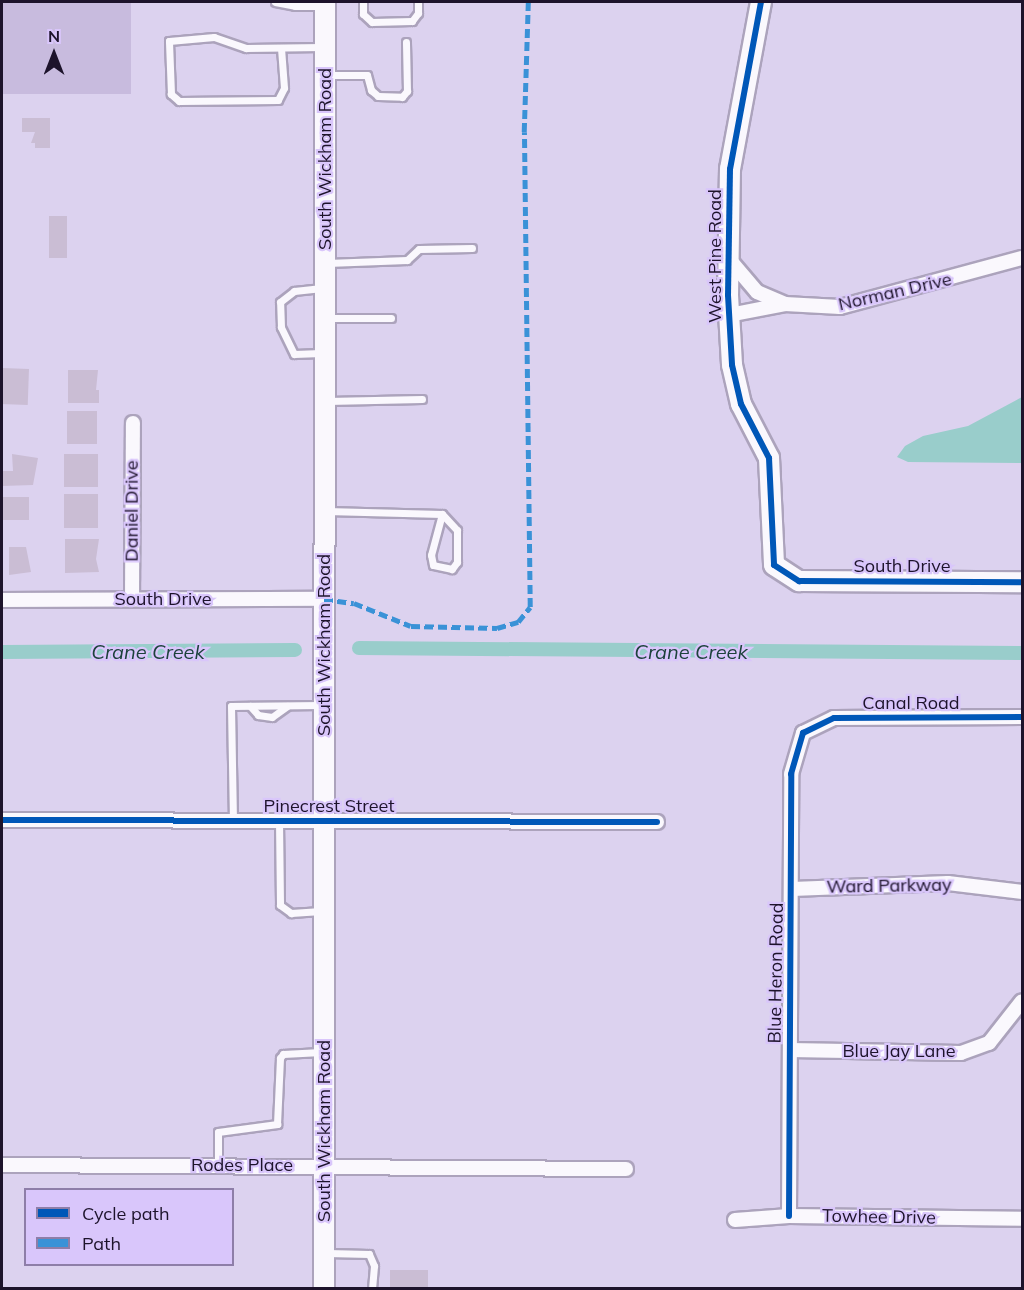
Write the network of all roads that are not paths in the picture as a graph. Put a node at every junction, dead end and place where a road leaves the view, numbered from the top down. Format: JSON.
{"nodes":[{"id":1,"x":275,"y":2,"type":"edge"},
{"id":2,"x":363,"y":2,"type":"edge"},
{"id":3,"x":418,"y":2,"type":"edge"},
{"id":4,"x":761,"y":2,"type":"edge"},
{"id":5,"x":325,"y":4,"type":"edge"},
{"id":6,"x":406,"y":42,"type":"dead end"},
{"id":7,"x":325,"y":47,"type":"junction"},
{"id":8,"x":281,"y":48,"type":"junction"},
{"id":9,"x":325,"y":75,"type":"junction"},
{"id":10,"x":472,"y":248,"type":"dead end"},
{"id":11,"x":1023,"y":258,"type":"edge"},
{"id":12,"x":729,"y":259,"type":"junction"},
{"id":13,"x":324,"y":263,"type":"junction"},
{"id":14,"x":324,"y":288,"type":"junction"},
{"id":15,"x":785,"y":304,"type":"junction"},
{"id":16,"x":729,"y":315,"type":"junction"},
{"id":17,"x":324,"y":318,"type":"junction"},
{"id":18,"x":391,"y":318,"type":"dead end"},
{"id":19,"x":324,"y":353,"type":"junction"},
{"id":20,"x":422,"y":399,"type":"dead end"},
{"id":21,"x":324,"y":401,"type":"junction"},
{"id":22,"x":133,"y":423,"type":"dead end"},
{"id":23,"x":324,"y":511,"type":"junction"},
{"id":24,"x":442,"y":514,"type":"junction"},
{"id":25,"x":783,"y":574,"type":"joint"},
{"id":26,"x":1023,"y":582,"type":"edge"},
{"id":27,"x":132,"y":599,"type":"junction"},
{"id":28,"x":324,"y":599,"type":"junction"},
{"id":29,"x":2,"y":600,"type":"edge"},
{"id":30,"x":324,"y":705,"type":"junction"},
{"id":31,"x":1023,"y":717,"type":"edge"},
{"id":32,"x":803,"y":733,"type":"joint"},
{"id":33,"x":2,"y":820,"type":"edge"},
{"id":34,"x":233,"y":821,"type":"junction"},
{"id":35,"x":279,"y":821,"type":"junction"},
{"id":36,"x":324,"y":821,"type":"junction"},
{"id":37,"x":657,"y":822,"type":"dead end"},
{"id":38,"x":792,"y":888,"type":"junction"},
{"id":39,"x":1023,"y":892,"type":"edge"},
{"id":40,"x":324,"y":911,"type":"junction"},
{"id":41,"x":1023,"y":1001,"type":"edge"},
{"id":42,"x":790,"y":1050,"type":"junction"},
{"id":43,"x":324,"y":1052,"type":"junction"},
{"id":44,"x":2,"y":1165,"type":"edge"},
{"id":45,"x":218,"y":1165,"type":"junction"},
{"id":46,"x":324,"y":1165,"type":"junction"},
{"id":47,"x":626,"y":1170,"type":"dead end"},
{"id":48,"x":789,"y":1216,"type":"junction"},
{"id":49,"x":1023,"y":1219,"type":"edge"},
{"id":50,"x":735,"y":1220,"type":"dead end"},
{"id":51,"x":324,"y":1253,"type":"junction"},
{"id":52,"x":324,"y":1288,"type":"edge"},
{"id":53,"x":372,"y":1288,"type":"edge"}],
"edges":[{"from":1,"to":5,"type":"lane"},
{"from":2,"to":3,"type":"lane"},
{"from":4,"to":12,"type":"main road","name":"West Pine Road"},
{"from":5,"to":7,"type":"main road","name":"South Wickham Road"},
{"from":6,"to":9,"type":"lane"},
{"from":7,"to":8,"type":"lane"},
{"from":7,"to":9,"type":"main road","name":"South Wickham Road"},
{"from":8,"to":8,"type":"lane"},
{"from":9,"to":13,"type":"main road","name":"South Wickham Road"},
{"from":10,"to":13,"type":"lane"},
{"from":11,"to":15,"type":"street","name":"Norman Drive"},
{"from":12,"to":15,"type":"street"},
{"from":12,"to":16,"type":"main road","name":"West Pine Road"},
{"from":13,"to":14,"type":"main road","name":"South Wickham Road"},
{"from":14,"to":17,"type":"main road","name":"South Wickham Road"},
{"from":14,"to":19,"type":"lane"},
{"from":15,"to":16,"type":"street","name":"Norman Drive"},
{"from":16,"to":25,"type":"main road","name":"West Pine Road"},
{"from":17,"to":18,"type":"lane"},
{"from":17,"to":19,"type":"main road","name":"South Wickham Road"},
{"from":19,"to":21,"type":"main road","name":"South Wickham Road"},
{"from":20,"to":21,"type":"lane"},
{"from":21,"to":23,"type":"main road","name":"South Wickham Road"},
{"from":22,"to":27,"type":"street","name":"Daniel Drive"},
{"from":23,"to":24,"type":"lane"},
{"from":23,"to":28,"type":"main road","name":"South Wickham Road"},
{"from":24,"to":24,"type":"lane"},
{"from":25,"to":26,"type":"main road","name":"South Drive"},
{"from":27,"to":28,"type":"street","name":"South Drive"},
{"from":27,"to":29,"type":"street","name":"South Drive"},
{"from":28,"to":30,"type":"main road","name":"South Wickham Road"},
{"from":30,"to":34,"type":"lane"},
{"from":30,"to":36,"type":"main road","name":"South Wickham Road"},
{"from":31,"to":32,"type":"street","name":"Canal Road"},
{"from":32,"to":38,"type":"street","name":"Blue Heron Road"},
{"from":33,"to":34,"type":"street","name":"Pinecrest Street"},
{"from":34,"to":35,"type":"street","name":"Pinecrest Street"},
{"from":35,"to":36,"type":"street","name":"Pinecrest Street"},
{"from":35,"to":40,"type":"lane"},
{"from":36,"to":37,"type":"street","name":"Pinecrest Street"},
{"from":36,"to":40,"type":"main road","name":"South Wickham Road"},
{"from":38,"to":39,"type":"street","name":"Ward Parkway"},
{"from":38,"to":42,"type":"street","name":"Blue Heron Road"},
{"from":40,"to":43,"type":"main road","name":"South Wickham Road"},
{"from":41,"to":42,"type":"street","name":"Blue Jay Lane"},
{"from":42,"to":48,"type":"street","name":"Blue Heron Road"},
{"from":43,"to":45,"type":"lane"},
{"from":43,"to":46,"type":"main road","name":"South Wickham Road"},
{"from":44,"to":45,"type":"street","name":"Rodes Place"},
{"from":45,"to":46,"type":"street","name":"Rodes Place"},
{"from":46,"to":47,"type":"street","name":"Rodes Place"},
{"from":46,"to":51,"type":"main road","name":"South Wickham Road"},
{"from":48,"to":49,"type":"street","name":"Towhee Drive"},
{"from":48,"to":50,"type":"street","name":"Towhee Drive"},
{"from":51,"to":52,"type":"main road","name":"South Wickham Road"},
{"from":51,"to":53,"type":"lane"}]}
